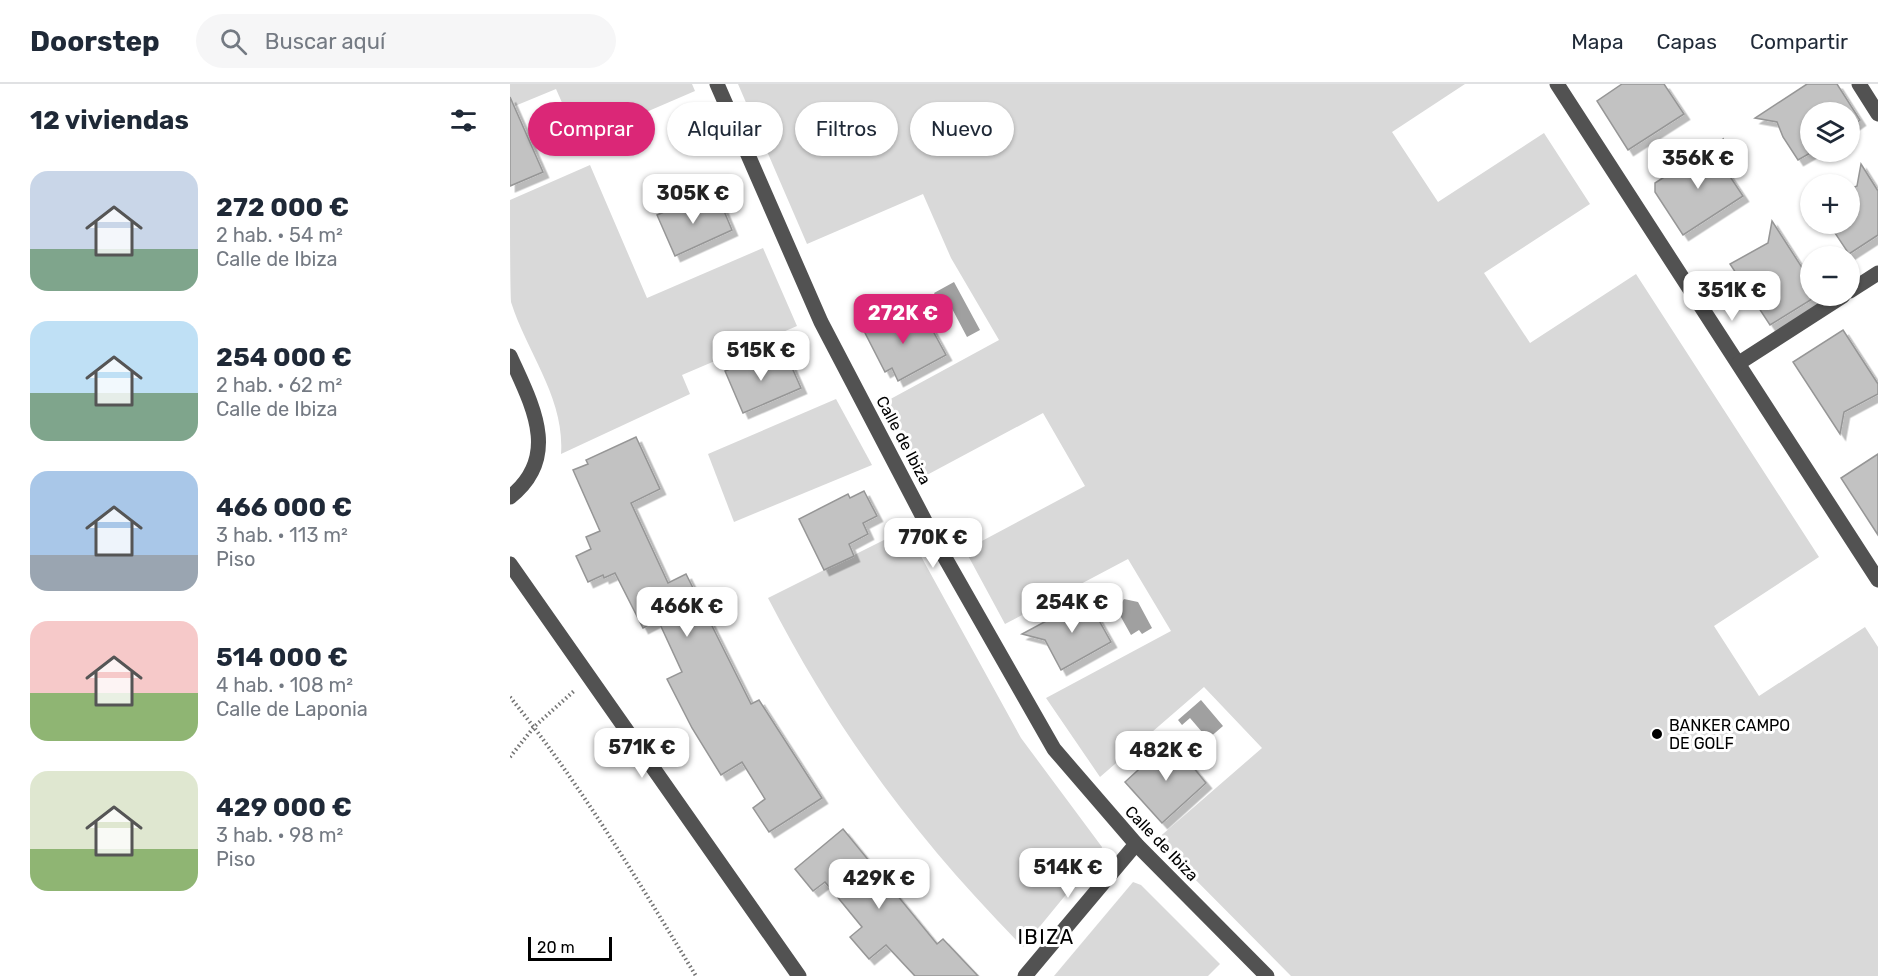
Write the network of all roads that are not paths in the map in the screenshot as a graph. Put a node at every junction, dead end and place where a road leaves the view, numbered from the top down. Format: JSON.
{"nodes":[{"id":1,"x":717,"y":84,"type":"edge"},
{"id":2,"x":1557,"y":84,"type":"edge"},
{"id":3,"x":1858,"y":84,"type":"edge"},
{"id":4,"x":1878,"y":114,"type":"edge"},
{"id":5,"x":1878,"y":273,"type":"edge"},
{"id":6,"x":1860,"y":285,"type":"edge"},
{"id":7,"x":1827,"y":306,"type":"edge"},
{"id":8,"x":510,"y":356,"type":"edge"},
{"id":9,"x":1739,"y":363,"type":"junction"},
{"id":10,"x":510,"y":497,"type":"edge"},
{"id":11,"x":510,"y":564,"type":"edge"},
{"id":12,"x":1878,"y":580,"type":"edge"},
{"id":13,"x":1136,"y":844,"type":"junction"},
{"id":14,"x":799,"y":976,"type":"edge"},
{"id":15,"x":1025,"y":976,"type":"edge"},
{"id":16,"x":1268,"y":976,"type":"edge"}],
"edges":[{"from":1,"to":13,"type":"street","name":"Calle de Ibiza"},
{"from":2,"to":9,"type":"street"},
{"from":3,"to":4,"type":"street"},
{"from":5,"to":6,"type":"street"},
{"from":7,"to":9,"type":"street"},
{"from":8,"to":10,"type":"street"},
{"from":9,"to":12,"type":"street"},
{"from":11,"to":14,"type":"street"},
{"from":13,"to":15,"type":"street"},
{"from":13,"to":16,"type":"street","name":"Calle de Ibiza"}]}
